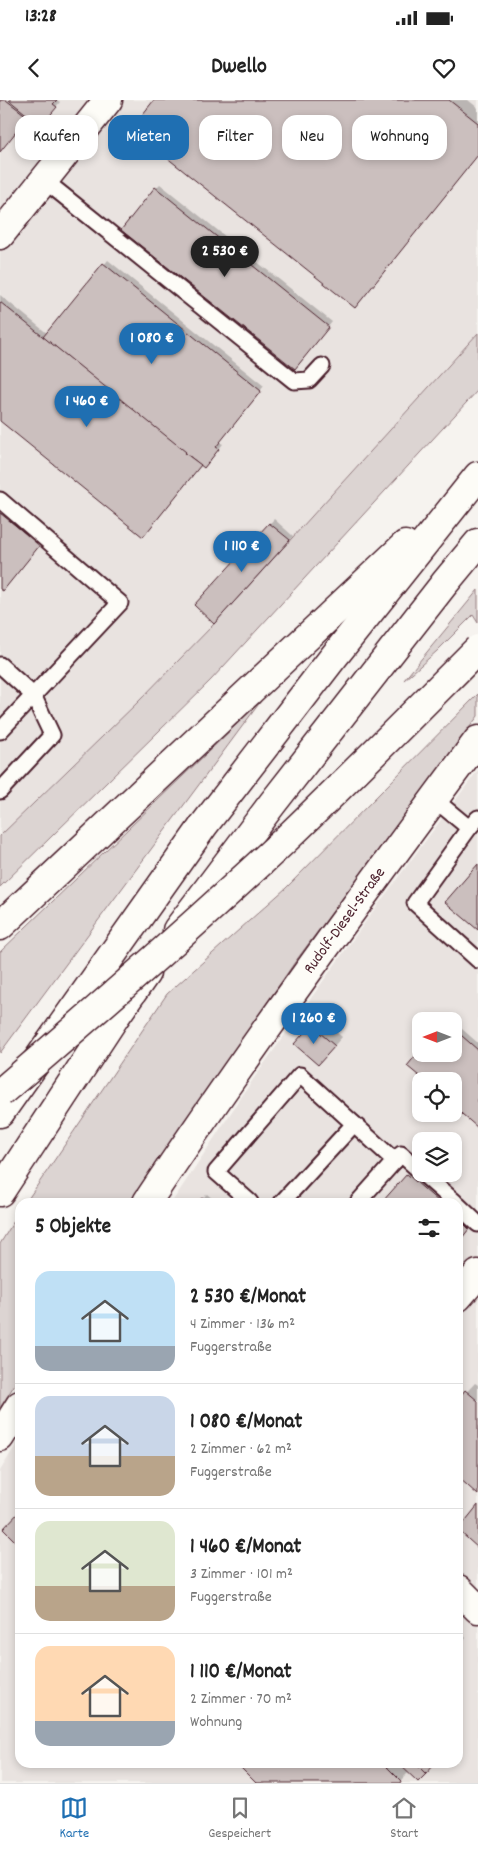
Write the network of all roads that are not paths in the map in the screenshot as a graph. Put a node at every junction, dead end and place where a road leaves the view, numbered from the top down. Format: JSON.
{"nodes":[{"id":1,"x":108,"y":100,"type":"edge"},
{"id":2,"x":44,"y":180,"type":"junction"},
{"id":3,"x":0,"y":235,"type":"edge"},
{"id":4,"x":322,"y":366,"type":"dead end"},
{"id":5,"x":478,"y":477,"type":"edge"},
{"id":6,"x":0,"y":500,"type":"edge"},
{"id":7,"x":478,"y":543,"type":"edge"},
{"id":8,"x":478,"y":649,"type":"edge"},
{"id":9,"x":0,"y":664,"type":"edge"},
{"id":10,"x":33,"y":695,"type":"junction"},
{"id":11,"x":0,"y":731,"type":"edge"},
{"id":12,"x":478,"y":740,"type":"edge"},
{"id":13,"x":0,"y":791,"type":"edge"},
{"id":14,"x":434,"y":798,"type":"junction"},
{"id":15,"x":474,"y":823,"type":"edge"},
{"id":16,"x":0,"y":926,"type":"edge"},
{"id":17,"x":478,"y":960,"type":"edge"},
{"id":18,"x":0,"y":1093,"type":"edge"},
{"id":19,"x":0,"y":1113,"type":"edge"},
{"id":20,"x":354,"y":1124,"type":"junction"},
{"id":21,"x":395,"y":1161,"type":"junction"},
{"id":22,"x":412,"y":1164,"type":"edge"},
{"id":23,"x":432,"y":1182,"type":"edge"},
{"id":24,"x":0,"y":1192,"type":"edge"},
{"id":25,"x":149,"y":1198,"type":"edge"},
{"id":26,"x":245,"y":1198,"type":"edge"},
{"id":27,"x":286,"y":1198,"type":"edge"},
{"id":28,"x":362,"y":1198,"type":"edge"},
{"id":29,"x":450,"y":1198,"type":"edge"},
{"id":30,"x":463,"y":1210,"type":"edge"},
{"id":31,"x":478,"y":1224,"type":"edge"},
{"id":32,"x":478,"y":1274,"type":"edge"},
{"id":33,"x":463,"y":1290,"type":"edge"},
{"id":34,"x":15,"y":1413,"type":"edge"},
{"id":35,"x":0,"y":1437,"type":"edge"},
{"id":36,"x":463,"y":1594,"type":"edge"},
{"id":37,"x":478,"y":1609,"type":"edge"}],
"edges":[{"from":1,"to":2,"type":"main road"},
{"from":2,"to":3,"type":"main road"},
{"from":2,"to":4,"type":"lane"},
{"from":5,"to":16,"type":"main road"},
{"from":5,"to":19,"type":"main road"},
{"from":6,"to":10,"type":"lane"},
{"from":7,"to":24,"type":"main road"},
{"from":8,"to":18,"type":"main road","bridge":true},
{"from":9,"to":10,"type":"lane"},
{"from":10,"to":11,"type":"lane"},
{"from":10,"to":13,"type":"lane"},
{"from":12,"to":14,"type":"main road","name":"Rudolf-Diesel-Straße"},
{"from":14,"to":15,"type":"lane"},
{"from":14,"to":25,"type":"main road","name":"Rudolf-Diesel-Straße"},
{"from":15,"to":17,"type":"lane"},
{"from":20,"to":21,"type":"lane"},
{"from":20,"to":26,"type":"lane"},
{"from":20,"to":27,"type":"lane"},
{"from":21,"to":22,"type":"lane"},
{"from":21,"to":28,"type":"lane"},
{"from":23,"to":29,"type":"lane"},
{"from":30,"to":31,"type":"lane"},
{"from":32,"to":33,"type":"main road"},
{"from":34,"to":35,"type":"main road"},
{"from":36,"to":37,"type":"main road"}]}
